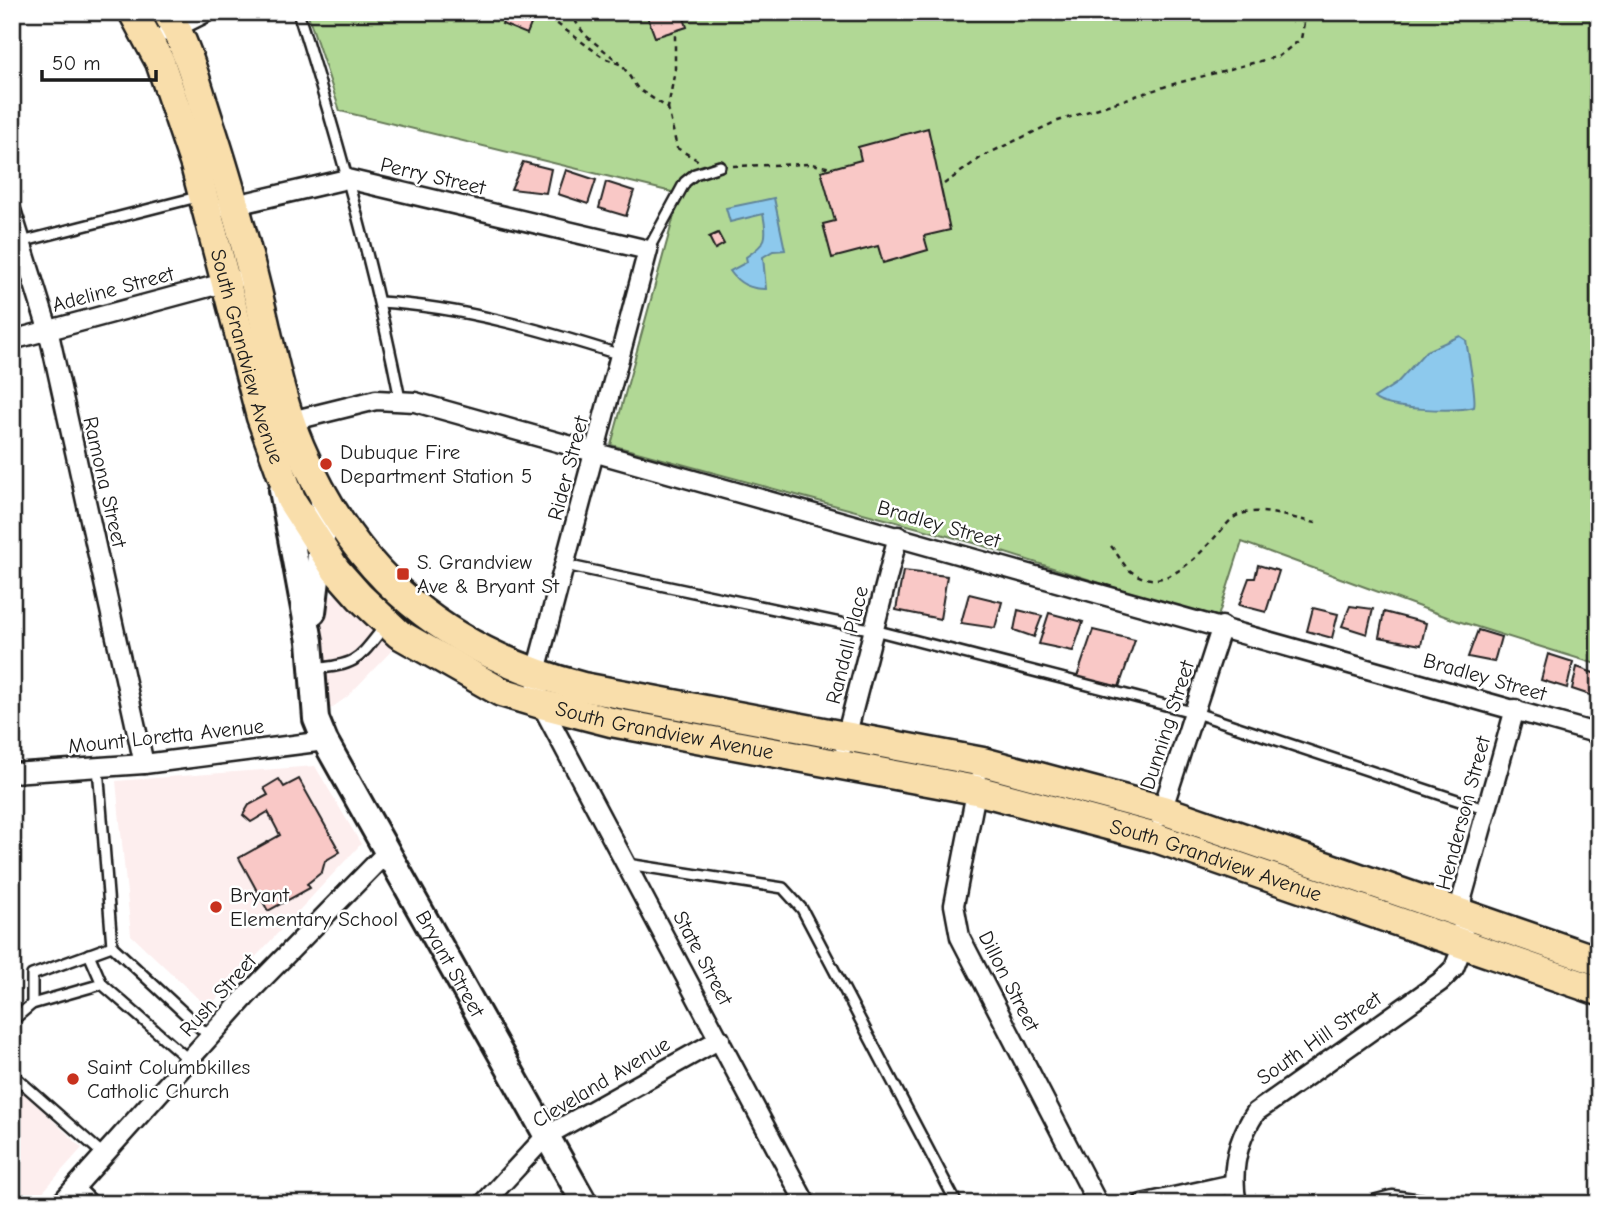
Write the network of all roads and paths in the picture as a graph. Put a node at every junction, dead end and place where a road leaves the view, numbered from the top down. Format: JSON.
{"nodes":[{"id":1,"x":133,"y":12,"type":"edge"},
{"id":2,"x":206,"y":12,"type":"edge"},
{"id":3,"x":298,"y":12,"type":"edge"},
{"id":4,"x":541,"y":12,"type":"edge"},
{"id":5,"x":569,"y":12,"type":"edge"},
{"id":6,"x":1306,"y":12,"type":"edge"},
{"id":7,"x":171,"y":20,"type":"edge"},
{"id":8,"x":675,"y":31,"type":"dead end"},
{"id":9,"x":148,"y":41,"type":"junction"},
{"id":10,"x":622,"y":65,"type":"junction"},
{"id":11,"x":668,"y":108,"type":"junction"},
{"id":12,"x":720,"y":166,"type":"junction"},
{"id":13,"x":832,"y":168,"type":"dead end"},
{"id":14,"x":346,"y":179,"type":"junction"},
{"id":15,"x":944,"y":184,"type":"dead end"},
{"id":16,"x":205,"y":204,"type":"junction"},
{"id":17,"x":237,"y":205,"type":"junction"},
{"id":18,"x":12,"y":213,"type":"edge"},
{"id":19,"x":21,"y":242,"type":"junction"},
{"id":20,"x":648,"y":250,"type":"junction"},
{"id":21,"x":254,"y":276,"type":"junction"},
{"id":22,"x":225,"y":283,"type":"junction"},
{"id":23,"x":380,"y":302,"type":"junction"},
{"id":24,"x":48,"y":329,"type":"junction"},
{"id":25,"x":12,"y":340,"type":"edge"},
{"id":26,"x":621,"y":355,"type":"junction"},
{"id":27,"x":400,"y":399,"type":"junction"},
{"id":28,"x":278,"y":425,"type":"junction"},
{"id":29,"x":595,"y":452,"type":"junction"},
{"id":30,"x":276,"y":462,"type":"junction"},
{"id":31,"x":321,"y":488,"type":"junction"},
{"id":32,"x":1316,"y":523,"type":"dead end"},
{"id":33,"x":898,"y":536,"type":"junction"},
{"id":34,"x":1111,"y":546,"type":"dead end"},
{"id":35,"x":320,"y":547,"type":"junction"},
{"id":36,"x":565,"y":565,"type":"junction"},
{"id":37,"x":352,"y":589,"type":"junction"},
{"id":38,"x":314,"y":600,"type":"junction"},
{"id":39,"x":387,"y":623,"type":"junction"},
{"id":40,"x":1222,"y":626,"type":"junction"},
{"id":41,"x":874,"y":630,"type":"junction"},
{"id":42,"x":310,"y":641,"type":"junction"},
{"id":43,"x":313,"y":669,"type":"junction"},
{"id":44,"x":535,"y":675,"type":"junction"},
{"id":45,"x":541,"y":704,"type":"junction"},
{"id":46,"x":1515,"y":709,"type":"junction"},
{"id":47,"x":1196,"y":713,"type":"junction"},
{"id":48,"x":558,"y":734,"type":"joint"},
{"id":49,"x":1599,"y":734,"type":"edge"},
{"id":50,"x":846,"y":738,"type":"junction"},
{"id":51,"x":325,"y":741,"type":"junction"},
{"id":52,"x":983,"y":762,"type":"junction"},
{"id":53,"x":144,"y":764,"type":"junction"},
{"id":54,"x":839,"y":765,"type":"junction"},
{"id":55,"x":98,"y":767,"type":"junction"},
{"id":56,"x":12,"y":773,"type":"edge"},
{"id":57,"x":976,"y":790,"type":"junction"},
{"id":58,"x":1163,"y":810,"type":"junction"},
{"id":59,"x":1487,"y":810,"type":"junction"},
{"id":60,"x":1153,"y":837,"type":"junction"},
{"id":61,"x":386,"y":853,"type":"junction"},
{"id":62,"x":627,"y":864,"type":"junction"},
{"id":63,"x":1463,"y":930,"type":"junction"},
{"id":64,"x":112,"y":946,"type":"junction"},
{"id":65,"x":89,"y":954,"type":"junction"},
{"id":66,"x":1599,"y":961,"type":"edge"},
{"id":67,"x":102,"y":984,"type":"junction"},
{"id":68,"x":1599,"y":991,"type":"edge"},
{"id":69,"x":32,"y":1004,"type":"junction"},
{"id":70,"x":12,"y":1021,"type":"edge"},
{"id":71,"x":210,"y":1037,"type":"junction"},
{"id":72,"x":720,"y":1039,"type":"junction"},
{"id":73,"x":189,"y":1060,"type":"junction"},
{"id":74,"x":12,"y":1074,"type":"edge"},
{"id":75,"x":546,"y":1136,"type":"junction"},
{"id":76,"x":104,"y":1155,"type":"junction"},
{"id":77,"x":1233,"y":1184,"type":"junction"},
{"id":78,"x":74,"y":1189,"type":"junction"},
{"id":79,"x":60,"y":1204,"type":"edge"},
{"id":80,"x":89,"y":1204,"type":"edge"},
{"id":81,"x":483,"y":1204,"type":"edge"},
{"id":82,"x":585,"y":1204,"type":"edge"},
{"id":83,"x":806,"y":1204,"type":"edge"},
{"id":84,"x":957,"y":1204,"type":"edge"},
{"id":85,"x":1098,"y":1204,"type":"edge"},
{"id":86,"x":1142,"y":1204,"type":"edge"},
{"id":87,"x":1237,"y":1204,"type":"edge"},
{"id":88,"x":1377,"y":1204,"type":"edge"},
{"id":89,"x":1421,"y":1204,"type":"edge"}],
"edges":[{"from":1,"to":9,"type":"main road","name":"South Grandview Avenue"},
{"from":2,"to":7,"type":"street"},
{"from":3,"to":14,"type":"lane"},
{"from":4,"to":10,"type":"path"},
{"from":5,"to":10,"type":"path"},
{"from":6,"to":15,"type":"path"},
{"from":7,"to":9,"type":"street"},
{"from":7,"to":17,"type":"main road","name":"South Grandview Avenue"},
{"from":8,"to":11,"type":"path"},
{"from":9,"to":16,"type":"main road","name":"South Grandview Avenue"},
{"from":10,"to":11,"type":"path"},
{"from":11,"to":12,"type":"path"},
{"from":12,"to":13,"type":"path"},
{"from":12,"to":20,"type":"lane"},
{"from":14,"to":17,"type":"street","name":"Perry Street"},
{"from":14,"to":20,"type":"street","name":"Perry Street"},
{"from":14,"to":23,"type":"lane"},
{"from":16,"to":17,"type":"street","name":"Perry Street"},
{"from":16,"to":19,"type":"lane"},
{"from":16,"to":22,"type":"main road","name":"South Grandview Avenue"},
{"from":17,"to":21,"type":"main road","name":"South Grandview Avenue"},
{"from":18,"to":19,"type":"street","name":"Ramona Street"},
{"from":19,"to":24,"type":"street","name":"Ramona Street"},
{"from":20,"to":26,"type":"street","name":"Rider Street"},
{"from":21,"to":22,"type":"street","name":"Adeline Street"},
{"from":21,"to":28,"type":"main road","name":"South Grandview Avenue"},
{"from":22,"to":24,"type":"street","name":"Adeline Street"},
{"from":22,"to":28,"type":"main road","name":"South Grandview Avenue"},
{"from":23,"to":26,"type":"lane"},
{"from":23,"to":27,"type":"lane"},
{"from":24,"to":25,"type":"street","name":"Adeline Street"},
{"from":24,"to":53,"type":"street","name":"Ramona Street"},
{"from":26,"to":29,"type":"street","name":"Rider Street"},
{"from":27,"to":28,"type":"street","name":"Bradley Street"},
{"from":27,"to":29,"type":"street","name":"Bradley Street"},
{"from":28,"to":30,"type":"main road","name":"South Grandview Avenue"},
{"from":28,"to":31,"type":"main road","name":"South Grandview Avenue"},
{"from":29,"to":33,"type":"street","name":"Bradley Street"},
{"from":29,"to":36,"type":"street","name":"Rider Street"},
{"from":30,"to":35,"type":"main road","name":"South Grandview Avenue"},
{"from":30,"to":42,"type":"main road"},
{"from":31,"to":35,"type":"main road"},
{"from":31,"to":44,"type":"main road","name":"South Grandview Avenue"},
{"from":32,"to":34,"type":"path"},
{"from":33,"to":40,"type":"street","name":"Bradley Street"},
{"from":33,"to":41,"type":"street","name":"Randall Place"},
{"from":35,"to":37,"type":"main road","name":"South Grandview Avenue"},
{"from":35,"to":38,"type":"main road"},
{"from":36,"to":41,"type":"lane"},
{"from":36,"to":44,"type":"street","name":"Rider Street"},
{"from":37,"to":38,"type":"main road"},
{"from":37,"to":39,"type":"main road","name":"South Grandview Avenue"},
{"from":38,"to":42,"type":"main road"},
{"from":39,"to":43,"type":"lane"},
{"from":39,"to":45,"type":"main road","name":"South Grandview Avenue"},
{"from":40,"to":46,"type":"street","name":"Bradley Street"},
{"from":40,"to":47,"type":"street","name":"Dunning Street"},
{"from":41,"to":47,"type":"lane"},
{"from":41,"to":50,"type":"street","name":"Randall Place"},
{"from":42,"to":43,"type":"main road","name":"Bryant Street"},
{"from":43,"to":51,"type":"main road","name":"Bryant Street"},
{"from":44,"to":45,"type":"street","name":"Rider Street"},
{"from":44,"to":50,"type":"main road","name":"South Grandview Avenue"},
{"from":45,"to":48,"type":"street","name":"Rider Street"},
{"from":45,"to":54,"type":"main road","name":"South Grandview Avenue"},
{"from":46,"to":49,"type":"street","name":"Bradley Street"},
{"from":46,"to":59,"type":"street","name":"Henderson Street"},
{"from":47,"to":58,"type":"street","name":"Dunning Street"},
{"from":47,"to":59,"type":"lane"},
{"from":48,"to":62,"type":"street","name":"State Street"},
{"from":50,"to":52,"type":"main road","name":"South Grandview Avenue"},
{"from":50,"to":54,"type":"street","name":"Randall Place"},
{"from":51,"to":53,"type":"street","name":"Mount Loretta Avenue"},
{"from":51,"to":61,"type":"main road","name":"Bryant Street"},
{"from":52,"to":57,"type":"street","name":"Dillon Street"},
{"from":52,"to":58,"type":"main road","name":"South Grandview Avenue"},
{"from":53,"to":55,"type":"street","name":"Mount Loretta Avenue"},
{"from":54,"to":57,"type":"main road","name":"South Grandview Avenue"},
{"from":55,"to":56,"type":"street","name":"Mount Loretta Avenue"},
{"from":55,"to":64,"type":"lane"},
{"from":57,"to":60,"type":"main road","name":"South Grandview Avenue"},
{"from":57,"to":85,"type":"street","name":"Dillon Street"},
{"from":58,"to":60,"type":"street","name":"Dunning Street"},
{"from":58,"to":63,"type":"main road","name":"South Grandview Avenue"},
{"from":59,"to":63,"type":"street","name":"Henderson Street"},
{"from":60,"to":63,"type":"main road","name":"South Grandview Avenue"},
{"from":61,"to":71,"type":"street","name":"Rush Street"},
{"from":61,"to":75,"type":"main road","name":"Bryant Street"},
{"from":62,"to":72,"type":"street","name":"State Street"},
{"from":62,"to":84,"type":"lane"},
{"from":63,"to":66,"type":"main road","name":"South Grandview Avenue"},
{"from":63,"to":68,"type":"main road","name":"South Grandview Avenue"},
{"from":63,"to":77,"type":"street","name":"South Hill Street"},
{"from":64,"to":65,"type":"lane"},
{"from":64,"to":71,"type":"lane"},
{"from":65,"to":67,"type":"lane"},
{"from":65,"to":69,"type":"lane"},
{"from":67,"to":69,"type":"lane"},
{"from":67,"to":73,"type":"lane"},
{"from":69,"to":70,"type":"lane"},
{"from":71,"to":73,"type":"street","name":"Rush Street"},
{"from":72,"to":75,"type":"street","name":"Cleveland Avenue"},
{"from":72,"to":83,"type":"street","name":"State Street"},
{"from":73,"to":76,"type":"street","name":"Rush Street"},
{"from":74,"to":76,"type":"lane"},
{"from":75,"to":81,"type":"street","name":"Cleveland Avenue"},
{"from":75,"to":82,"type":"main road","name":"Bryant Street"},
{"from":76,"to":78,"type":"street","name":"Rush Street"},
{"from":77,"to":86,"type":"street"},
{"from":77,"to":87,"type":"street","name":"South Hill Street"},
{"from":78,"to":79,"type":"street","name":"Rush Street"},
{"from":78,"to":80,"type":"street"},
{"from":88,"to":89,"type":"street"}]}
